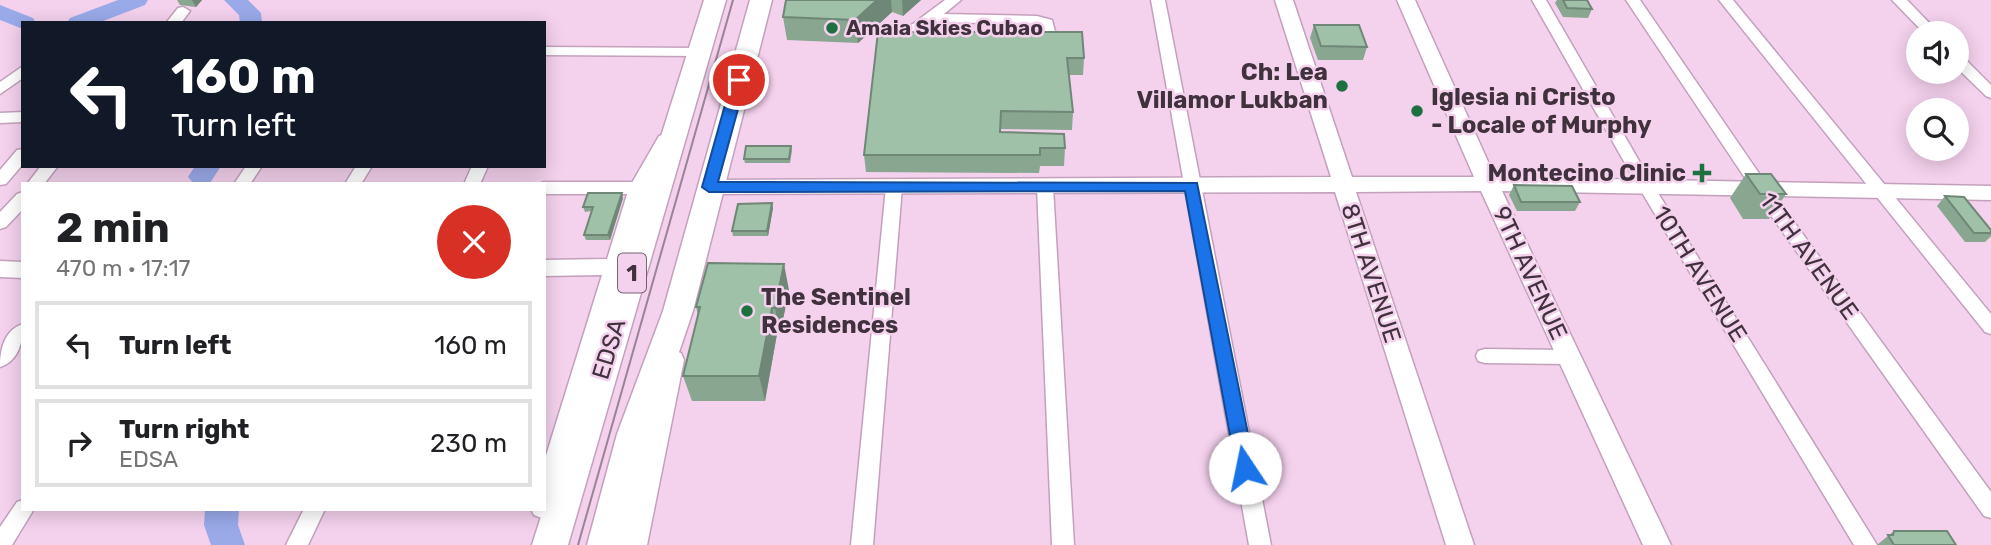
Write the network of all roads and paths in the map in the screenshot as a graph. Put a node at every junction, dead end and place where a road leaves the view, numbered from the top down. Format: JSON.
{"nodes":[{"id":1,"x":715,"y":0,"type":"edge"},
{"id":2,"x":761,"y":0,"type":"edge"},
{"id":3,"x":954,"y":0,"type":"edge"},
{"id":4,"x":1158,"y":0,"type":"edge"},
{"id":5,"x":1284,"y":0,"type":"edge"},
{"id":6,"x":1406,"y":0,"type":"edge"},
{"id":7,"x":1539,"y":0,"type":"edge"},
{"id":8,"x":1633,"y":0,"type":"edge"},
{"id":9,"x":1726,"y":0,"type":"edge"},
{"id":10,"x":1899,"y":0,"type":"edge"},
{"id":11,"x":183,"y":11,"type":"dead end"},
{"id":12,"x":932,"y":18,"type":"junction"},
{"id":13,"x":175,"y":21,"type":"edge"},
{"id":14,"x":1920,"y":21,"type":"edge"},
{"id":15,"x":907,"y":35,"type":"edge"},
{"id":16,"x":1049,"y":35,"type":"edge"},
{"id":17,"x":546,"y":51,"type":"edge"},
{"id":18,"x":700,"y":52,"type":"junction"},
{"id":19,"x":1969,"y":71,"type":"edge"},
{"id":20,"x":21,"y":72,"type":"edge"},
{"id":21,"x":0,"y":89,"type":"edge"},
{"id":22,"x":1991,"y":93,"type":"edge"},
{"id":23,"x":681,"y":114,"type":"junction"},
{"id":24,"x":21,"y":117,"type":"edge"},
{"id":25,"x":0,"y":118,"type":"edge"},
{"id":26,"x":21,"y":156,"type":"edge"},
{"id":27,"x":48,"y":168,"type":"edge"},
{"id":28,"x":0,"y":180,"type":"edge"},
{"id":29,"x":37,"y":182,"type":"edge"},
{"id":30,"x":1488,"y":184,"type":"junction"},
{"id":31,"x":1343,"y":185,"type":"junction"},
{"id":32,"x":1192,"y":186,"type":"junction"},
{"id":33,"x":1646,"y":186,"type":"junction"},
{"id":34,"x":546,"y":187,"type":"edge"},
{"id":35,"x":709,"y":187,"type":"junction"},
{"id":36,"x":894,"y":187,"type":"junction"},
{"id":37,"x":1045,"y":187,"type":"junction"},
{"id":38,"x":640,"y":188,"type":"junction"},
{"id":39,"x":1760,"y":189,"type":"junction"},
{"id":40,"x":1882,"y":192,"type":"junction"},
{"id":41,"x":1991,"y":193,"type":"edge"},
{"id":42,"x":21,"y":200,"type":"edge"},
{"id":43,"x":0,"y":223,"type":"edge"},
{"id":44,"x":614,"y":267,"type":"junction"},
{"id":45,"x":546,"y":268,"type":"edge"},
{"id":46,"x":0,"y":270,"type":"edge"},
{"id":47,"x":21,"y":270,"type":"edge"},
{"id":48,"x":678,"y":311,"type":"junction"},
{"id":49,"x":1991,"y":327,"type":"edge"},
{"id":50,"x":21,"y":334,"type":"edge"},
{"id":51,"x":1485,"y":356,"type":"dead end"},
{"id":52,"x":1569,"y":357,"type":"junction"},
{"id":53,"x":0,"y":360,"type":"edge"},
{"id":54,"x":546,"y":501,"type":"edge"},
{"id":55,"x":1991,"y":509,"type":"edge"},
{"id":56,"x":23,"y":511,"type":"edge"},
{"id":57,"x":314,"y":511,"type":"edge"},
{"id":58,"x":543,"y":511,"type":"edge"},
{"id":59,"x":0,"y":545,"type":"edge"},
{"id":60,"x":297,"y":545,"type":"edge"},
{"id":61,"x":533,"y":545,"type":"edge"},
{"id":62,"x":550,"y":545,"type":"edge"},
{"id":63,"x":605,"y":545,"type":"edge"},
{"id":64,"x":633,"y":545,"type":"edge"},
{"id":65,"x":862,"y":545,"type":"edge"},
{"id":66,"x":1063,"y":545,"type":"edge"},
{"id":67,"x":1260,"y":545,"type":"edge"},
{"id":68,"x":1460,"y":545,"type":"edge"},
{"id":69,"x":1657,"y":545,"type":"edge"},
{"id":70,"x":1866,"y":545,"type":"edge"}],
"edges":[{"from":1,"to":18,"type":"highway","name":"EDSA","number":"1"},
{"from":2,"to":35,"type":"highway","name":"EDSA","number":"1"},
{"from":3,"to":12,"type":"street"},
{"from":4,"to":32,"type":"street"},
{"from":5,"to":31,"type":"street","name":"8TH AVENUE"},
{"from":6,"to":30,"type":"street","name":"9TH AVENUE"},
{"from":7,"to":33,"type":"street","name":"10TH AVENUE"},
{"from":8,"to":39,"type":"street","name":"11TH AVENUE"},
{"from":9,"to":40,"type":"street"},
{"from":10,"to":14,"type":"street"},
{"from":11,"to":13,"type":"street"},
{"from":12,"to":15,"type":"street"},
{"from":12,"to":16,"type":"street"},
{"from":17,"to":18,"type":"street"},
{"from":18,"to":23,"type":"highway","name":"EDSA","number":"1"},
{"from":19,"to":22,"type":"street"},
{"from":20,"to":21,"type":"street"},
{"from":23,"to":38,"type":"street","name":"EDSA","number":"1"},
{"from":23,"to":62,"type":"highway","name":"EDSA","number":"1"},
{"from":24,"to":25,"type":"street"},
{"from":26,"to":28,"type":"street"},
{"from":27,"to":29,"type":"street"},
{"from":30,"to":31,"type":"street"},
{"from":30,"to":33,"type":"street"},
{"from":30,"to":52,"type":"street","name":"9TH AVENUE"},
{"from":31,"to":32,"type":"street"},
{"from":31,"to":68,"type":"street","name":"8TH AVENUE"},
{"from":32,"to":37,"type":"street"},
{"from":32,"to":67,"type":"street"},
{"from":33,"to":39,"type":"street"},
{"from":33,"to":70,"type":"street","name":"10TH AVENUE"},
{"from":34,"to":38,"type":"street"},
{"from":35,"to":36,"type":"street"},
{"from":35,"to":48,"type":"highway","name":"EDSA","number":"1"},
{"from":36,"to":37,"type":"street"},
{"from":36,"to":65,"type":"street"},
{"from":37,"to":66,"type":"street"},
{"from":38,"to":44,"type":"street","name":"EDSA","number":"1"},
{"from":39,"to":40,"type":"street"},
{"from":39,"to":55,"type":"street","name":"11TH AVENUE"},
{"from":40,"to":41,"type":"street"},
{"from":40,"to":49,"type":"street"},
{"from":42,"to":43,"type":"street"},
{"from":44,"to":45,"type":"street"},
{"from":44,"to":54,"type":"street","name":"EDSA","number":"1"},
{"from":46,"to":47,"type":"street"},
{"from":48,"to":63,"type":"highway","name":"EDSA","number":"1"},
{"from":48,"to":64,"type":"street","name":"EDSA","number":"1"},
{"from":50,"to":53,"type":"street"},
{"from":51,"to":52,"type":"street"},
{"from":52,"to":69,"type":"street","name":"9TH AVENUE"},
{"from":56,"to":59,"type":"street"},
{"from":57,"to":60,"type":"street"},
{"from":58,"to":61,"type":"street","name":"EDSA","number":"1"}]}
